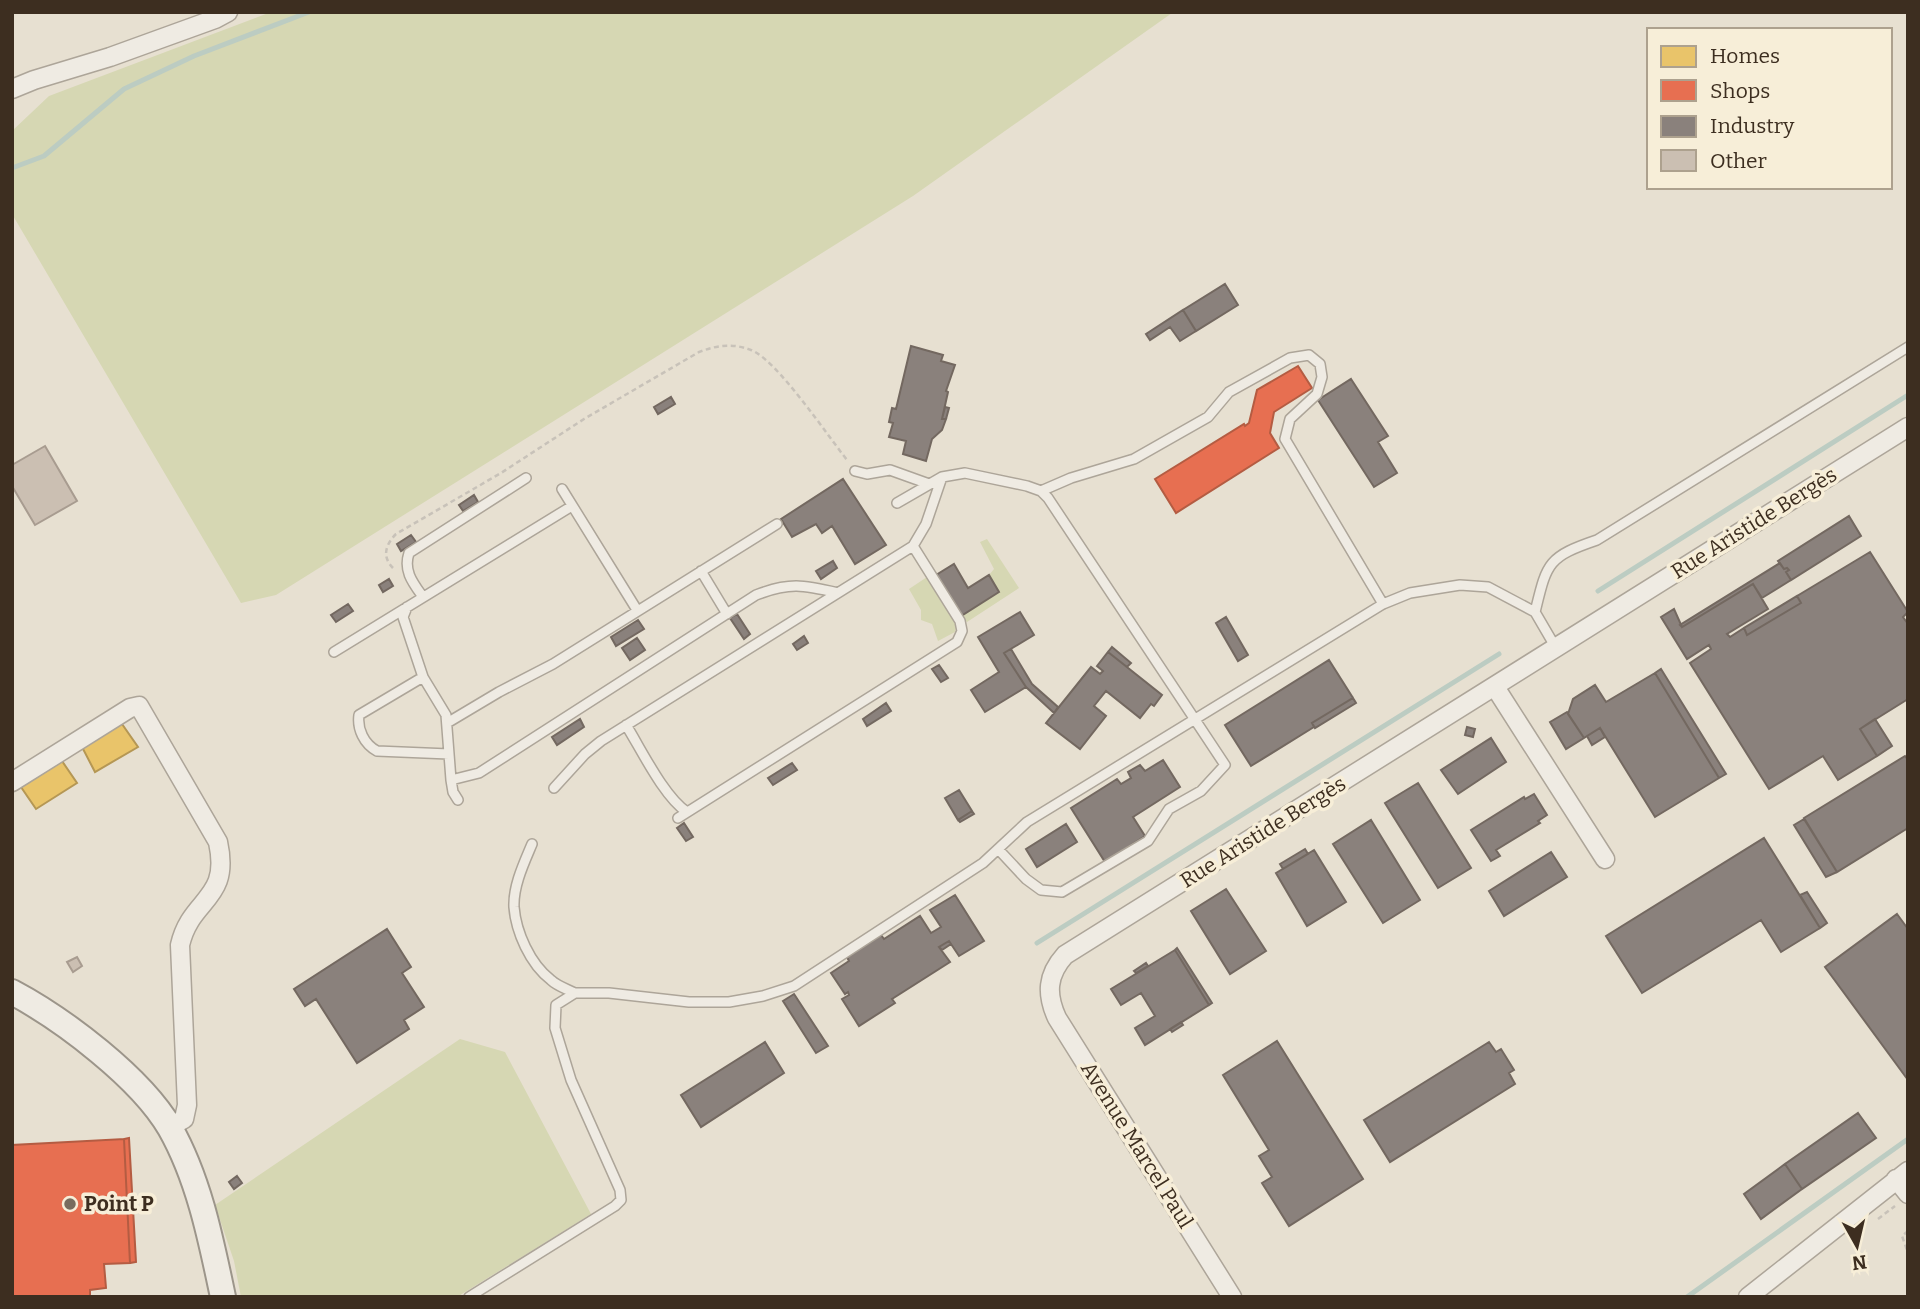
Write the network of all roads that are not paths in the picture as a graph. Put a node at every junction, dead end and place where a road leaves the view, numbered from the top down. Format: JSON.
{"nodes":[{"id":1,"x":228,"y":12,"type":"edge"},
{"id":2,"x":12,"y":89,"type":"edge"},
{"id":3,"x":1908,"y":347,"type":"edge"},
{"id":4,"x":1908,"y":427,"type":"edge"},
{"id":5,"x":855,"y":471,"type":"road end"},
{"id":6,"x":942,"y":477,"type":"junction"},
{"id":7,"x":526,"y":478,"type":"dead end"},
{"id":8,"x":929,"y":484,"type":"junction"},
{"id":9,"x":562,"y":489,"type":"dead end"},
{"id":10,"x":1041,"y":491,"type":"junction"},
{"id":11,"x":897,"y":503,"type":"dead end"},
{"id":12,"x":572,"y":506,"type":"junction"},
{"id":13,"x":777,"y":524,"type":"dead end"},
{"id":14,"x":913,"y":546,"type":"junction"},
{"id":15,"x":701,"y":571,"type":"junction"},
{"id":16,"x":838,"y":593,"type":"junction"},
{"id":17,"x":423,"y":597,"type":"junction"},
{"id":18,"x":1383,"y":604,"type":"junction"},
{"id":19,"x":407,"y":607,"type":"junction"},
{"id":20,"x":637,"y":610,"type":"junction"},
{"id":21,"x":1535,"y":612,"type":"junction"},
{"id":22,"x":727,"y":614,"type":"junction"},
{"id":23,"x":1556,"y":648,"type":"junction"},
{"id":24,"x":334,"y":652,"type":"dead end"},
{"id":25,"x":423,"y":677,"type":"junction"},
{"id":26,"x":1494,"y":687,"type":"junction"},
{"id":27,"x":1195,"y":721,"type":"junction"},
{"id":28,"x":447,"y":723,"type":"junction"},
{"id":29,"x":626,"y":725,"type":"junction"},
{"id":30,"x":449,"y":754,"type":"junction"},
{"id":31,"x":451,"y":780,"type":"junction"},
{"id":32,"x":12,"y":782,"type":"edge"},
{"id":33,"x":554,"y":788,"type":"dead end"},
{"id":34,"x":458,"y":800,"type":"dead end"},
{"id":35,"x":532,"y":844,"type":"dead end"},
{"id":36,"x":998,"y":849,"type":"junction"},
{"id":37,"x":1605,"y":859,"type":"dead end"},
{"id":38,"x":1048,"y":991,"type":"joint"},
{"id":39,"x":12,"y":992,"type":"edge"},
{"id":40,"x":575,"y":993,"type":"junction"},
{"id":41,"x":170,"y":1127,"type":"junction"},
{"id":42,"x":1902,"y":1175,"type":"edge"},
{"id":43,"x":1908,"y":1194,"type":"edge"},
{"id":44,"x":223,"y":1297,"type":"edge"},
{"id":45,"x":469,"y":1297,"type":"edge"},
{"id":46,"x":1232,"y":1297,"type":"edge"},
{"id":47,"x":1748,"y":1297,"type":"edge"}],
"edges":[{"from":1,"to":2,"type":"street"},
{"from":3,"to":21,"type":"lane"},
{"from":4,"to":23,"type":"street","name":"Rue Aristide Bergès"},
{"from":5,"to":8,"type":"lane"},
{"from":6,"to":8,"type":"lane"},
{"from":6,"to":10,"type":"lane"},
{"from":6,"to":14,"type":"lane"},
{"from":7,"to":17,"type":"lane"},
{"from":8,"to":11,"type":"lane"},
{"from":9,"to":12,"type":"lane"},
{"from":10,"to":18,"type":"lane"},
{"from":10,"to":27,"type":"lane"},
{"from":12,"to":17,"type":"lane"},
{"from":12,"to":20,"type":"lane"},
{"from":13,"to":15,"type":"lane"},
{"from":14,"to":16,"type":"lane"},
{"from":14,"to":29,"type":"lane"},
{"from":15,"to":20,"type":"lane"},
{"from":15,"to":22,"type":"lane"},
{"from":16,"to":22,"type":"lane"},
{"from":16,"to":29,"type":"lane"},
{"from":17,"to":19,"type":"lane"},
{"from":18,"to":21,"type":"lane"},
{"from":18,"to":27,"type":"lane"},
{"from":19,"to":24,"type":"lane"},
{"from":19,"to":25,"type":"lane"},
{"from":20,"to":28,"type":"lane"},
{"from":21,"to":23,"type":"lane"},
{"from":22,"to":31,"type":"lane"},
{"from":23,"to":26,"type":"street","name":"Rue Aristide Bergès"},
{"from":25,"to":28,"type":"lane"},
{"from":25,"to":30,"type":"lane"},
{"from":26,"to":37,"type":"street"},
{"from":26,"to":38,"type":"street","name":"Rue Aristide Bergès"},
{"from":27,"to":36,"type":"lane"},
{"from":27,"to":36,"type":"lane"},
{"from":28,"to":30,"type":"lane"},
{"from":29,"to":33,"type":"lane"},
{"from":30,"to":31,"type":"lane"},
{"from":31,"to":34,"type":"lane"},
{"from":32,"to":41,"type":"street"},
{"from":35,"to":40,"type":"lane"},
{"from":36,"to":40,"type":"lane"},
{"from":38,"to":46,"type":"street","name":"Avenue Marcel Paul"},
{"from":39,"to":41,"type":"main road"},
{"from":40,"to":45,"type":"lane"},
{"from":41,"to":44,"type":"main road"},
{"from":42,"to":43,"type":"street"},
{"from":42,"to":47,"type":"street"}]}
